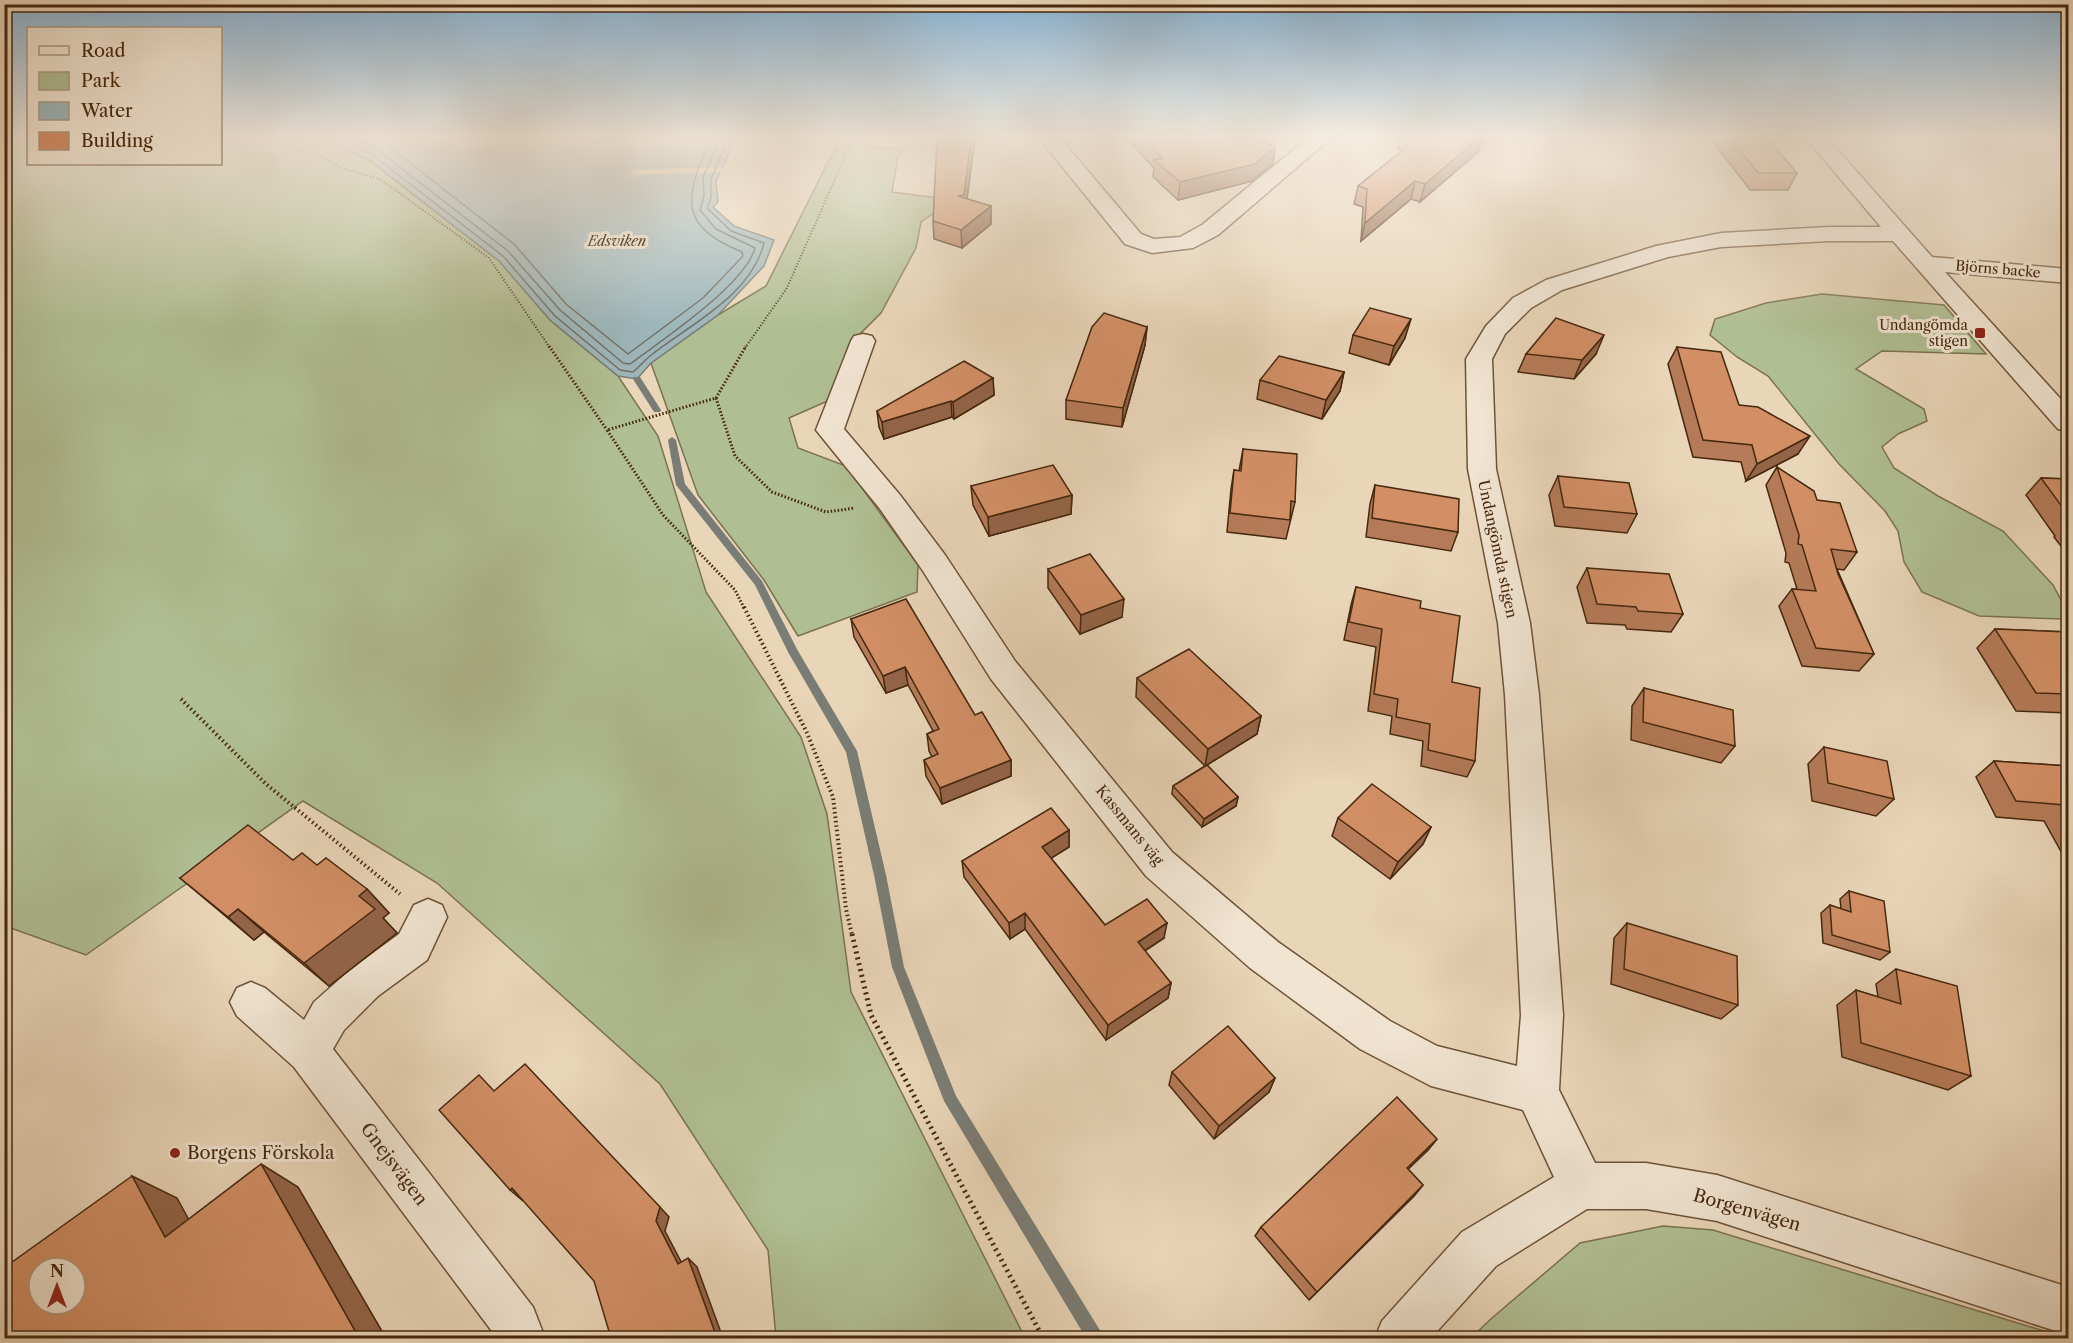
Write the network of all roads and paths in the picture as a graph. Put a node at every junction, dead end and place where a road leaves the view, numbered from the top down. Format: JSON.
{"nodes":[{"id":1,"x":410,"y":201,"type":"edge"},
{"id":2,"x":825,"y":201,"type":"edge"},
{"id":3,"x":1100,"y":201,"type":"edge"},
{"id":4,"x":1245,"y":201,"type":"edge"},
{"id":5,"x":1869,"y":201,"type":"edge"},
{"id":6,"x":1897,"y":234,"type":"junction"},
{"id":7,"x":1927,"y":263,"type":"junction"},
{"id":8,"x":2068,"y":276,"type":"edge"},
{"id":9,"x":863,"y":341,"type":"dead end"},
{"id":10,"x":716,"y":398,"type":"junction"},
{"id":11,"x":2068,"y":423,"type":"edge"},
{"id":12,"x":606,"y":430,"type":"junction"},
{"id":13,"x":890,"y":502,"type":"junction"},
{"id":14,"x":181,"y":699,"type":"dead end"},
{"id":15,"x":428,"y":917,"type":"joint"},
{"id":16,"x":251,"y":1002,"type":"dead end"},
{"id":17,"x":309,"y":1052,"type":"junction"},
{"id":18,"x":1537,"y":1092,"type":"junction"},
{"id":19,"x":1582,"y":1186,"type":"junction"},
{"id":20,"x":2068,"y":1311,"type":"edge"},
{"id":21,"x":521,"y":1338,"type":"edge"},
{"id":22,"x":1043,"y":1338,"type":"edge"},
{"id":23,"x":1400,"y":1338,"type":"edge"}],
"edges":[{"from":1,"to":12,"type":"path"},
{"from":2,"to":10,"type":"path"},
{"from":3,"to":4,"type":"street"},
{"from":5,"to":6,"type":"street"},
{"from":6,"to":7,"type":"street"},
{"from":6,"to":18,"type":"street","name":"Undangömda stigen"},
{"from":7,"to":8,"type":"street","name":"Björns backe"},
{"from":7,"to":11,"type":"street"},
{"from":9,"to":13,"type":"street","name":"Kassmans väg"},
{"from":10,"to":12,"type":"path"},
{"from":10,"to":13,"type":"path"},
{"from":12,"to":22,"type":"path"},
{"from":13,"to":18,"type":"street","name":"Kassmans väg"},
{"from":14,"to":15,"type":"path"},
{"from":15,"to":17,"type":"street"},
{"from":16,"to":17,"type":"street","name":"Gnejsvägen"},
{"from":17,"to":21,"type":"street","name":"Gnejsvägen"},
{"from":18,"to":19,"type":"street","name":"Undangömda stigen"},
{"from":19,"to":20,"type":"street","name":"Borgenvägen"},
{"from":19,"to":23,"type":"street"}]}
